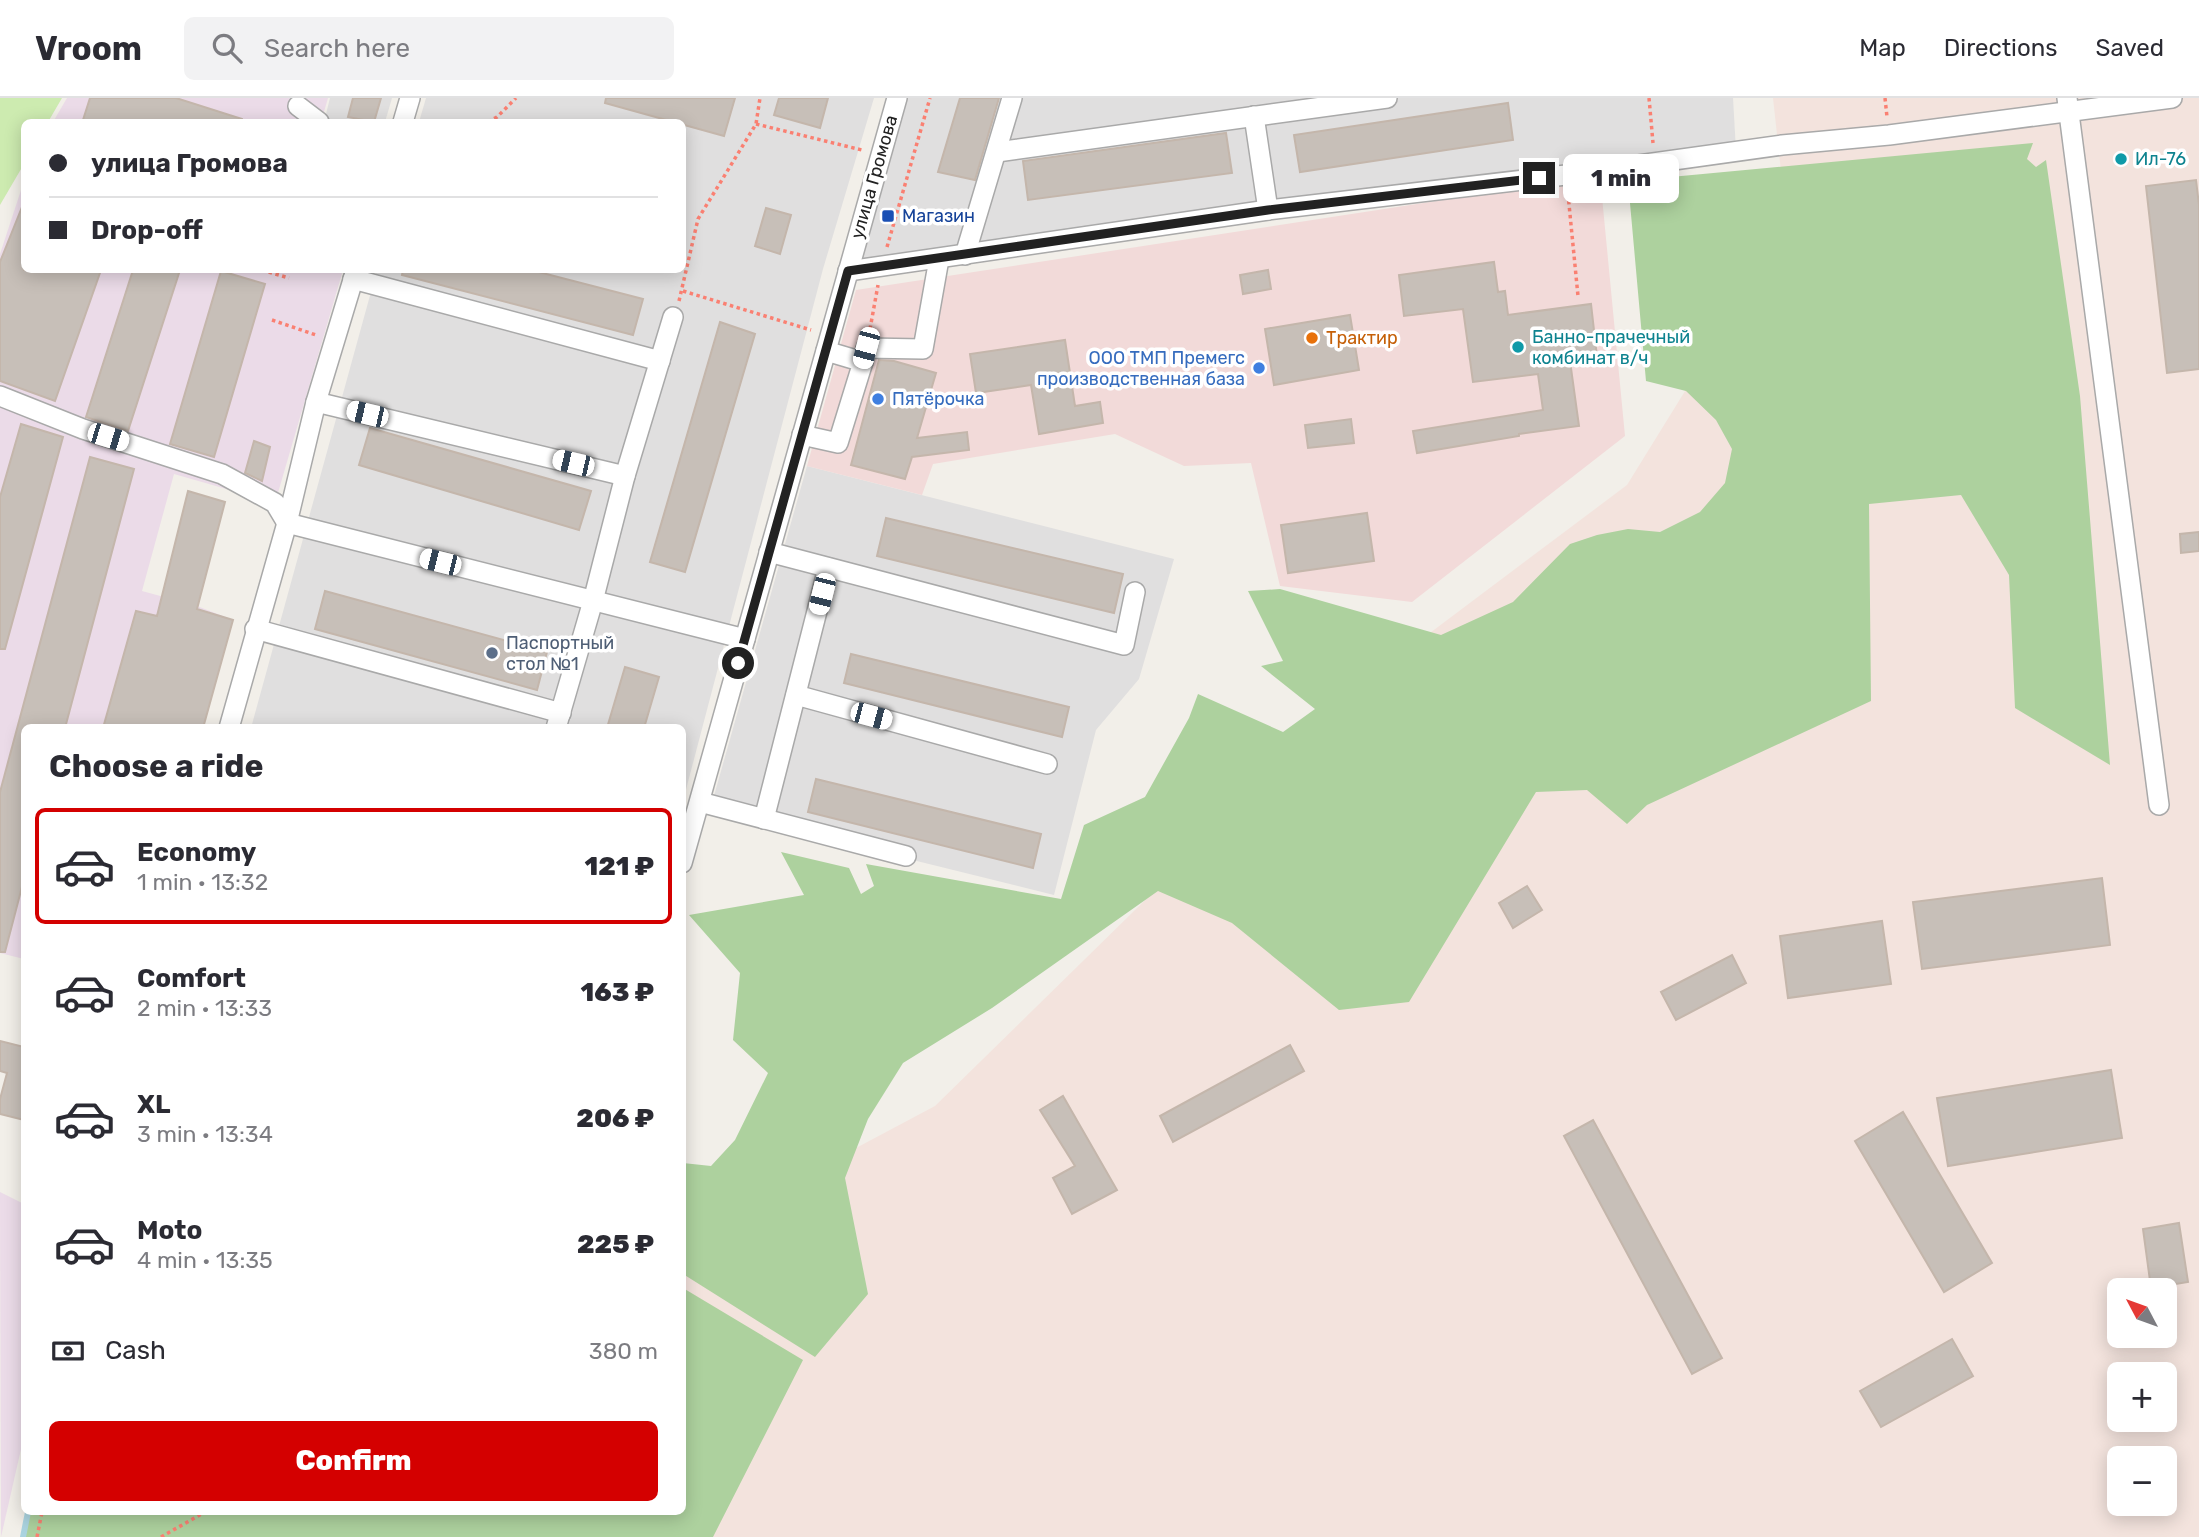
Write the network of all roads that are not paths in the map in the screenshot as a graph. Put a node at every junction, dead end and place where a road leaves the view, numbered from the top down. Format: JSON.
{"nodes":[{"id":1,"x":410,"y":98,"type":"edge"},
{"id":2,"x":897,"y":98,"type":"edge"},
{"id":3,"x":1012,"y":98,"type":"edge"},
{"id":4,"x":1387,"y":98,"type":"edge"},
{"id":5,"x":2172,"y":98,"type":"edge"},
{"id":6,"x":2068,"y":105,"type":"edge"},
{"id":7,"x":298,"y":106,"type":"dead end"},
{"id":8,"x":1254,"y":116,"type":"junction"},
{"id":9,"x":315,"y":119,"type":"edge"},
{"id":10,"x":404,"y":119,"type":"edge"},
{"id":11,"x":997,"y":152,"type":"junction"},
{"id":12,"x":1268,"y":210,"type":"junction"},
{"id":13,"x":965,"y":255,"type":"junction"},
{"id":14,"x":939,"y":259,"type":"junction"},
{"id":15,"x":848,"y":271,"type":"junction"},
{"id":16,"x":354,"y":274,"type":"edge"},
{"id":17,"x":673,"y":317,"type":"road end"},
{"id":18,"x":828,"y":343,"type":"junction"},
{"id":19,"x":864,"y":355,"type":"junction"},
{"id":20,"x":660,"y":361,"type":"junction"},
{"id":21,"x":0,"y":396,"type":"edge"},
{"id":22,"x":316,"y":402,"type":"junction"},
{"id":23,"x":802,"y":435,"type":"junction"},
{"id":24,"x":625,"y":476,"type":"junction"},
{"id":25,"x":286,"y":523,"type":"junction"},
{"id":26,"x":769,"y":552,"type":"junction"},
{"id":27,"x":828,"y":568,"type":"junction"},
{"id":28,"x":1135,"y":592,"type":"dead end"},
{"id":29,"x":593,"y":601,"type":"junction"},
{"id":30,"x":255,"y":629,"type":"junction"},
{"id":31,"x":745,"y":639,"type":"junction"},
{"id":32,"x":796,"y":695,"type":"junction"},
{"id":33,"x":559,"y":720,"type":"edge"},
{"id":34,"x":230,"y":724,"type":"edge"},
{"id":35,"x":1047,"y":764,"type":"dead end"},
{"id":36,"x":699,"y":802,"type":"junction"},
{"id":37,"x":2159,"y":805,"type":"dead end"},
{"id":38,"x":764,"y":819,"type":"junction"},
{"id":39,"x":686,"y":849,"type":"edge"},
{"id":40,"x":906,"y":856,"type":"dead end"}],
"edges":[{"from":1,"to":10,"type":"street"},
{"from":2,"to":15,"type":"street","name":"улица Громова"},
{"from":3,"to":11,"type":"street"},
{"from":4,"to":8,"type":"street"},
{"from":5,"to":6,"type":"street"},
{"from":6,"to":12,"type":"street"},
{"from":6,"to":37,"type":"street"},
{"from":7,"to":9,"type":"street"},
{"from":8,"to":11,"type":"street"},
{"from":8,"to":12,"type":"street"},
{"from":11,"to":13,"type":"street"},
{"from":12,"to":13,"type":"street"},
{"from":13,"to":14,"type":"street"},
{"from":14,"to":15,"type":"street"},
{"from":14,"to":19,"type":"street"},
{"from":15,"to":18,"type":"street","name":"улица Громова"},
{"from":16,"to":20,"type":"street"},
{"from":16,"to":22,"type":"street"},
{"from":17,"to":20,"type":"street"},
{"from":18,"to":19,"type":"street"},
{"from":18,"to":23,"type":"street","name":"улица Громова"},
{"from":19,"to":23,"type":"street"},
{"from":20,"to":24,"type":"street"},
{"from":21,"to":25,"type":"street"},
{"from":22,"to":24,"type":"street"},
{"from":22,"to":25,"type":"street"},
{"from":23,"to":26,"type":"street","name":"улица Громова"},
{"from":24,"to":29,"type":"street"},
{"from":25,"to":29,"type":"street"},
{"from":25,"to":30,"type":"street"},
{"from":26,"to":27,"type":"street"},
{"from":26,"to":31,"type":"street","name":"улица Громова"},
{"from":27,"to":28,"type":"street"},
{"from":27,"to":32,"type":"street"},
{"from":29,"to":31,"type":"street"},
{"from":29,"to":33,"type":"street"},
{"from":30,"to":33,"type":"street"},
{"from":30,"to":34,"type":"street"},
{"from":31,"to":36,"type":"street","name":"улица Громова"},
{"from":32,"to":35,"type":"street"},
{"from":32,"to":38,"type":"street"},
{"from":36,"to":38,"type":"street"},
{"from":36,"to":39,"type":"street","name":"улица Громова"},
{"from":38,"to":40,"type":"street"}]}
